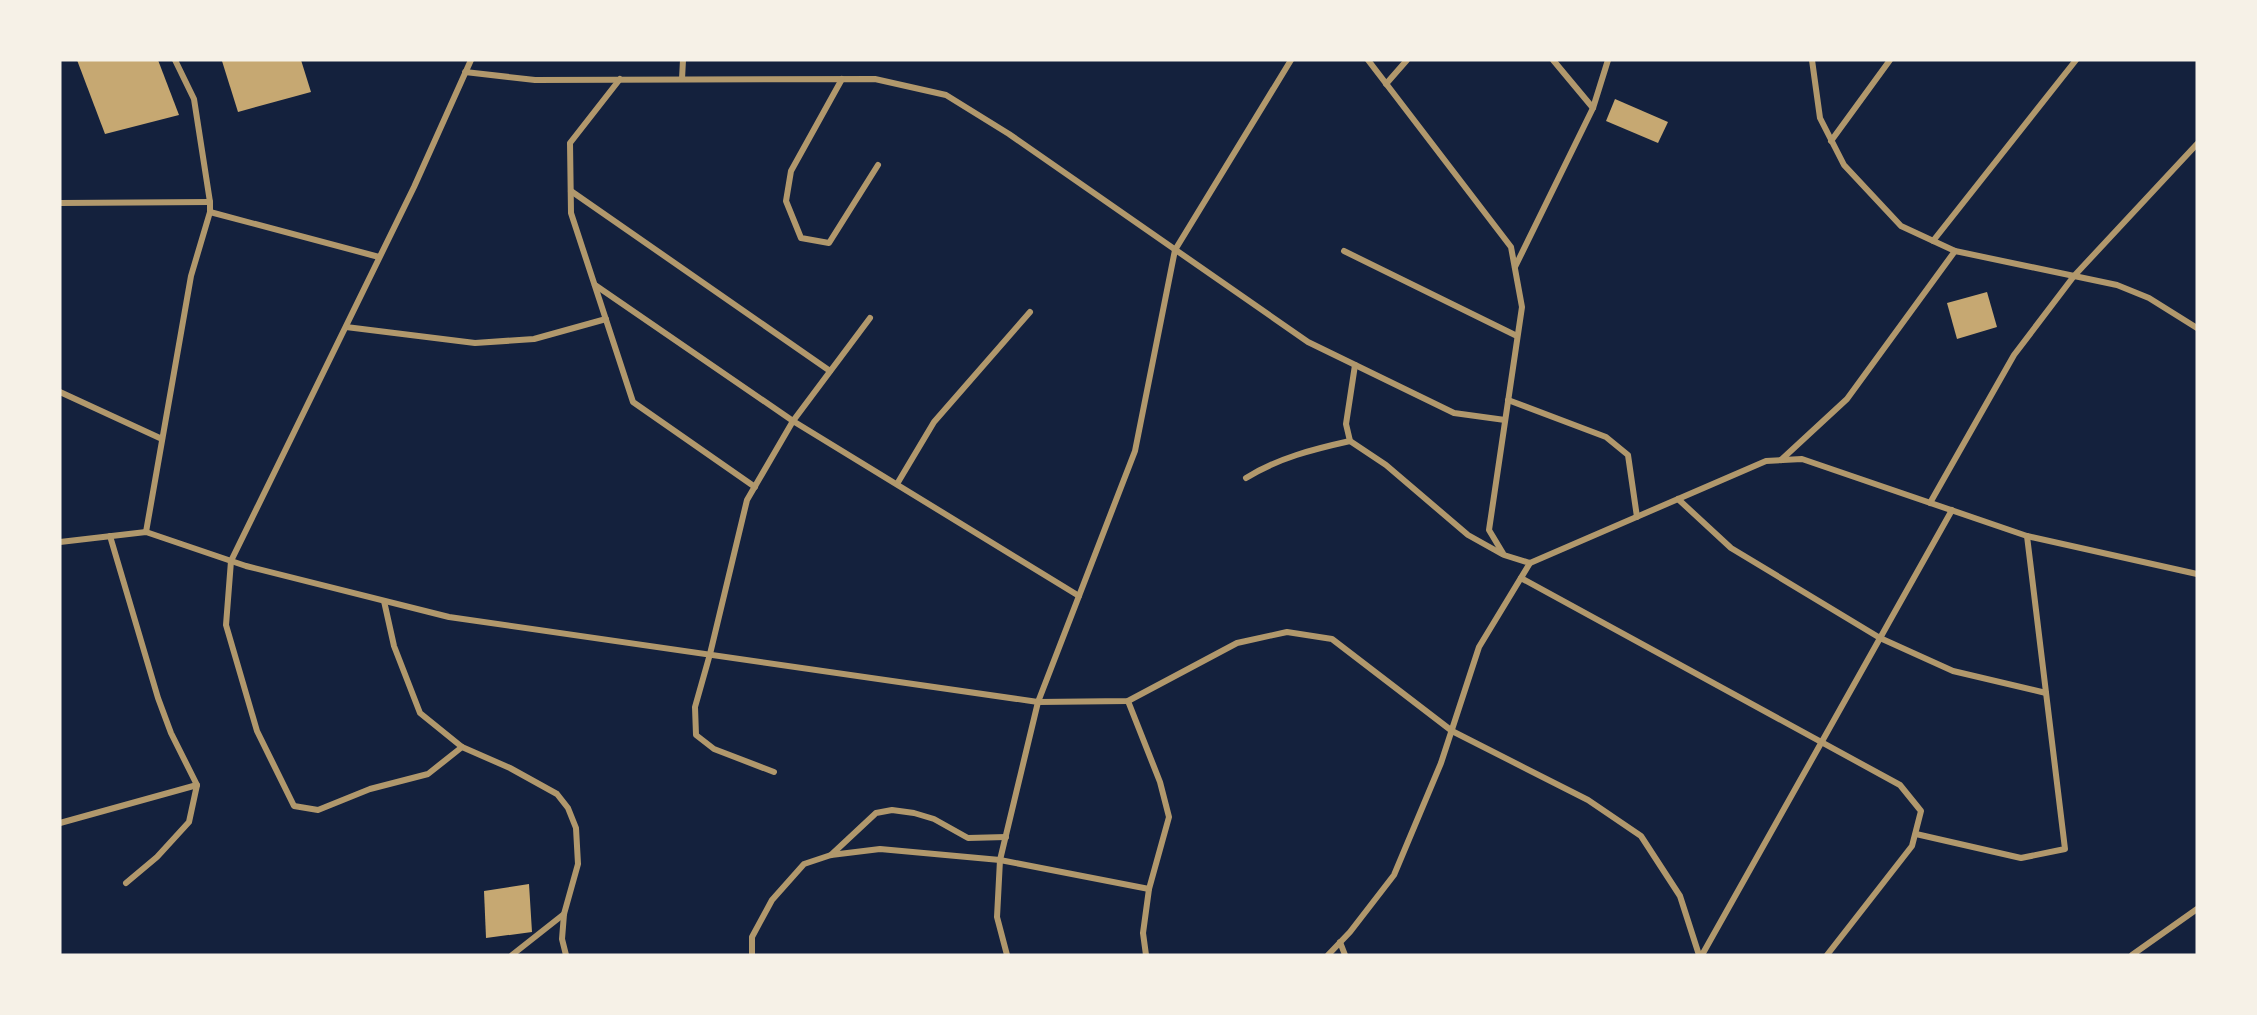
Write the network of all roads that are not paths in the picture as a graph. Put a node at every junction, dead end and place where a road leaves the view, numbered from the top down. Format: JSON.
{"nodes":[{"id":1,"x":175,"y":60,"type":"edge"},
{"id":2,"x":471,"y":60,"type":"edge"},
{"id":3,"x":683,"y":60,"type":"edge"},
{"id":4,"x":1291,"y":60,"type":"edge"},
{"id":5,"x":1368,"y":60,"type":"edge"},
{"id":6,"x":1407,"y":60,"type":"edge"},
{"id":7,"x":1553,"y":60,"type":"edge"},
{"id":8,"x":1608,"y":60,"type":"edge"},
{"id":9,"x":1812,"y":60,"type":"edge"},
{"id":10,"x":1890,"y":60,"type":"edge"},
{"id":11,"x":2076,"y":60,"type":"edge"},
{"id":12,"x":465,"y":72,"type":"junction"},
{"id":13,"x":620,"y":80,"type":"junction"},
{"id":14,"x":682,"y":80,"type":"junction"},
{"id":15,"x":842,"y":80,"type":"junction"},
{"id":16,"x":1386,"y":84,"type":"junction"},
{"id":17,"x":1593,"y":108,"type":"junction"},
{"id":18,"x":1832,"y":141,"type":"junction"},
{"id":19,"x":2197,"y":144,"type":"edge"},
{"id":20,"x":878,"y":165,"type":"dead end"},
{"id":21,"x":571,"y":190,"type":"junction"},
{"id":22,"x":210,"y":202,"type":"junction"},
{"id":23,"x":60,"y":203,"type":"edge"},
{"id":24,"x":210,"y":212,"type":"junction"},
{"id":25,"x":1934,"y":241,"type":"junction"},
{"id":26,"x":1175,"y":250,"type":"junction"},
{"id":27,"x":1344,"y":251,"type":"dead end"},
{"id":28,"x":1955,"y":251,"type":"junction"},
{"id":29,"x":379,"y":257,"type":"junction"},
{"id":30,"x":1515,"y":268,"type":"junction"},
{"id":31,"x":2074,"y":276,"type":"junction"},
{"id":32,"x":595,"y":285,"type":"junction"},
{"id":33,"x":1030,"y":312,"type":"dead end"},
{"id":34,"x":870,"y":318,"type":"dead end"},
{"id":35,"x":606,"y":319,"type":"junction"},
{"id":36,"x":346,"y":327,"type":"junction"},
{"id":37,"x":2197,"y":328,"type":"edge"},
{"id":38,"x":1517,"y":336,"type":"junction"},
{"id":39,"x":1355,"y":365,"type":"junction"},
{"id":40,"x":830,"y":371,"type":"junction"},
{"id":41,"x":60,"y":392,"type":"edge"},
{"id":42,"x":1508,"y":400,"type":"junction"},
{"id":43,"x":793,"y":420,"type":"junction"},
{"id":44,"x":1505,"y":420,"type":"junction"},
{"id":45,"x":162,"y":439,"type":"junction"},
{"id":46,"x":1350,"y":441,"type":"junction"},
{"id":47,"x":1781,"y":460,"type":"junction"},
{"id":48,"x":1246,"y":478,"type":"dead end"},
{"id":49,"x":897,"y":484,"type":"junction"},
{"id":50,"x":754,"y":487,"type":"junction"},
{"id":51,"x":1678,"y":499,"type":"junction"},
{"id":52,"x":1930,"y":503,"type":"junction"},
{"id":53,"x":1952,"y":510,"type":"junction"},
{"id":54,"x":1637,"y":517,"type":"junction"},
{"id":55,"x":146,"y":532,"type":"junction"},
{"id":56,"x":110,"y":536,"type":"junction"},
{"id":57,"x":2027,"y":536,"type":"junction"},
{"id":58,"x":60,"y":542,"type":"edge"},
{"id":59,"x":1504,"y":555,"type":"junction"},
{"id":60,"x":231,"y":561,"type":"junction"},
{"id":61,"x":1530,"y":563,"type":"junction"},
{"id":62,"x":2197,"y":574,"type":"edge"},
{"id":63,"x":1521,"y":578,"type":"junction"},
{"id":64,"x":1079,"y":596,"type":"junction"},
{"id":65,"x":384,"y":601,"type":"junction"},
{"id":66,"x":1881,"y":638,"type":"junction"},
{"id":67,"x":710,"y":654,"type":"junction"},
{"id":68,"x":2046,"y":693,"type":"junction"},
{"id":69,"x":1128,"y":701,"type":"junction"},
{"id":70,"x":1038,"y":702,"type":"junction"},
{"id":71,"x":1452,"y":731,"type":"junction"},
{"id":72,"x":1822,"y":742,"type":"junction"},
{"id":73,"x":462,"y":747,"type":"junction"},
{"id":74,"x":774,"y":772,"type":"dead end"},
{"id":75,"x":197,"y":785,"type":"junction"},
{"id":76,"x":60,"y":823,"type":"edge"},
{"id":77,"x":1916,"y":834,"type":"junction"},
{"id":78,"x":1006,"y":837,"type":"junction"},
{"id":79,"x":831,"y":855,"type":"junction"},
{"id":80,"x":1000,"y":860,"type":"junction"},
{"id":81,"x":126,"y":883,"type":"dead end"},
{"id":82,"x":1149,"y":889,"type":"junction"},
{"id":83,"x":2197,"y":909,"type":"edge"},
{"id":84,"x":564,"y":914,"type":"junction"},
{"id":85,"x":1340,"y":942,"type":"junction"},
{"id":86,"x":512,"y":955,"type":"edge"},
{"id":87,"x":566,"y":955,"type":"edge"},
{"id":88,"x":752,"y":955,"type":"edge"},
{"id":89,"x":1007,"y":955,"type":"edge"},
{"id":90,"x":1146,"y":955,"type":"edge"},
{"id":91,"x":1328,"y":955,"type":"edge"},
{"id":92,"x":1345,"y":955,"type":"edge"},
{"id":93,"x":1700,"y":955,"type":"edge"},
{"id":94,"x":1827,"y":955,"type":"edge"},
{"id":95,"x":2132,"y":955,"type":"edge"}],
"edges":[{"from":1,"to":22,"type":"street"},
{"from":2,"to":12,"type":"street"},
{"from":3,"to":14,"type":"street"},
{"from":4,"to":26,"type":"street"},
{"from":5,"to":16,"type":"street"},
{"from":6,"to":16,"type":"street"},
{"from":7,"to":17,"type":"street"},
{"from":8,"to":17,"type":"street"},
{"from":9,"to":18,"type":"street"},
{"from":10,"to":18,"type":"street"},
{"from":11,"to":25,"type":"street"},
{"from":12,"to":13,"type":"street"},
{"from":12,"to":29,"type":"street"},
{"from":13,"to":14,"type":"street"},
{"from":13,"to":21,"type":"street"},
{"from":14,"to":15,"type":"street"},
{"from":15,"to":20,"type":"street"},
{"from":15,"to":26,"type":"street"},
{"from":16,"to":30,"type":"street"},
{"from":17,"to":30,"type":"street"},
{"from":18,"to":25,"type":"street"},
{"from":19,"to":31,"type":"street"},
{"from":21,"to":32,"type":"street"},
{"from":21,"to":40,"type":"street"},
{"from":22,"to":23,"type":"street"},
{"from":22,"to":24,"type":"street"},
{"from":24,"to":29,"type":"street"},
{"from":24,"to":45,"type":"street"},
{"from":25,"to":28,"type":"street"},
{"from":26,"to":39,"type":"street"},
{"from":26,"to":64,"type":"street"},
{"from":27,"to":38,"type":"street"},
{"from":28,"to":31,"type":"street"},
{"from":28,"to":47,"type":"street"},
{"from":29,"to":36,"type":"street"},
{"from":30,"to":38,"type":"street"},
{"from":31,"to":37,"type":"street"},
{"from":31,"to":52,"type":"street"},
{"from":32,"to":35,"type":"street"},
{"from":32,"to":43,"type":"street"},
{"from":33,"to":49,"type":"street"},
{"from":34,"to":40,"type":"street"},
{"from":35,"to":36,"type":"street"},
{"from":35,"to":50,"type":"street"},
{"from":36,"to":60,"type":"street"},
{"from":38,"to":42,"type":"street"},
{"from":39,"to":44,"type":"street"},
{"from":39,"to":46,"type":"street"},
{"from":40,"to":43,"type":"street"},
{"from":41,"to":45,"type":"street"},
{"from":42,"to":44,"type":"street"},
{"from":42,"to":54,"type":"street"},
{"from":43,"to":49,"type":"street"},
{"from":43,"to":50,"type":"street"},
{"from":44,"to":59,"type":"street"},
{"from":45,"to":55,"type":"street"},
{"from":46,"to":48,"type":"street"},
{"from":46,"to":59,"type":"street"},
{"from":47,"to":51,"type":"street"},
{"from":47,"to":52,"type":"street"},
{"from":49,"to":64,"type":"street"},
{"from":50,"to":67,"type":"street"},
{"from":51,"to":54,"type":"street"},
{"from":51,"to":66,"type":"street"},
{"from":52,"to":53,"type":"street"},
{"from":53,"to":57,"type":"street"},
{"from":53,"to":66,"type":"street"},
{"from":54,"to":61,"type":"street"},
{"from":55,"to":56,"type":"street"},
{"from":55,"to":60,"type":"street"},
{"from":56,"to":58,"type":"street"},
{"from":56,"to":75,"type":"street"},
{"from":57,"to":62,"type":"street"},
{"from":57,"to":68,"type":"street"},
{"from":59,"to":61,"type":"street"},
{"from":60,"to":65,"type":"street"},
{"from":60,"to":73,"type":"street"},
{"from":61,"to":63,"type":"street"},
{"from":63,"to":71,"type":"street"},
{"from":63,"to":72,"type":"street"},
{"from":64,"to":70,"type":"street"},
{"from":65,"to":67,"type":"street"},
{"from":65,"to":73,"type":"street"},
{"from":66,"to":68,"type":"street"},
{"from":66,"to":72,"type":"street"},
{"from":67,"to":70,"type":"street"},
{"from":67,"to":74,"type":"street"},
{"from":68,"to":77,"type":"street"},
{"from":69,"to":70,"type":"street"},
{"from":69,"to":71,"type":"street"},
{"from":69,"to":82,"type":"street"},
{"from":70,"to":78,"type":"street"},
{"from":71,"to":85,"type":"street"},
{"from":71,"to":93,"type":"street"},
{"from":72,"to":77,"type":"street"},
{"from":72,"to":93,"type":"street"},
{"from":73,"to":84,"type":"street"},
{"from":75,"to":76,"type":"street"},
{"from":75,"to":81,"type":"street"},
{"from":77,"to":94,"type":"street"},
{"from":78,"to":79,"type":"street"},
{"from":78,"to":80,"type":"street"},
{"from":79,"to":80,"type":"street"},
{"from":79,"to":88,"type":"street"},
{"from":80,"to":82,"type":"street"},
{"from":80,"to":89,"type":"street"},
{"from":82,"to":90,"type":"street"},
{"from":83,"to":95,"type":"street"},
{"from":84,"to":86,"type":"street"},
{"from":84,"to":87,"type":"street"},
{"from":85,"to":91,"type":"street"},
{"from":85,"to":92,"type":"street"}]}
